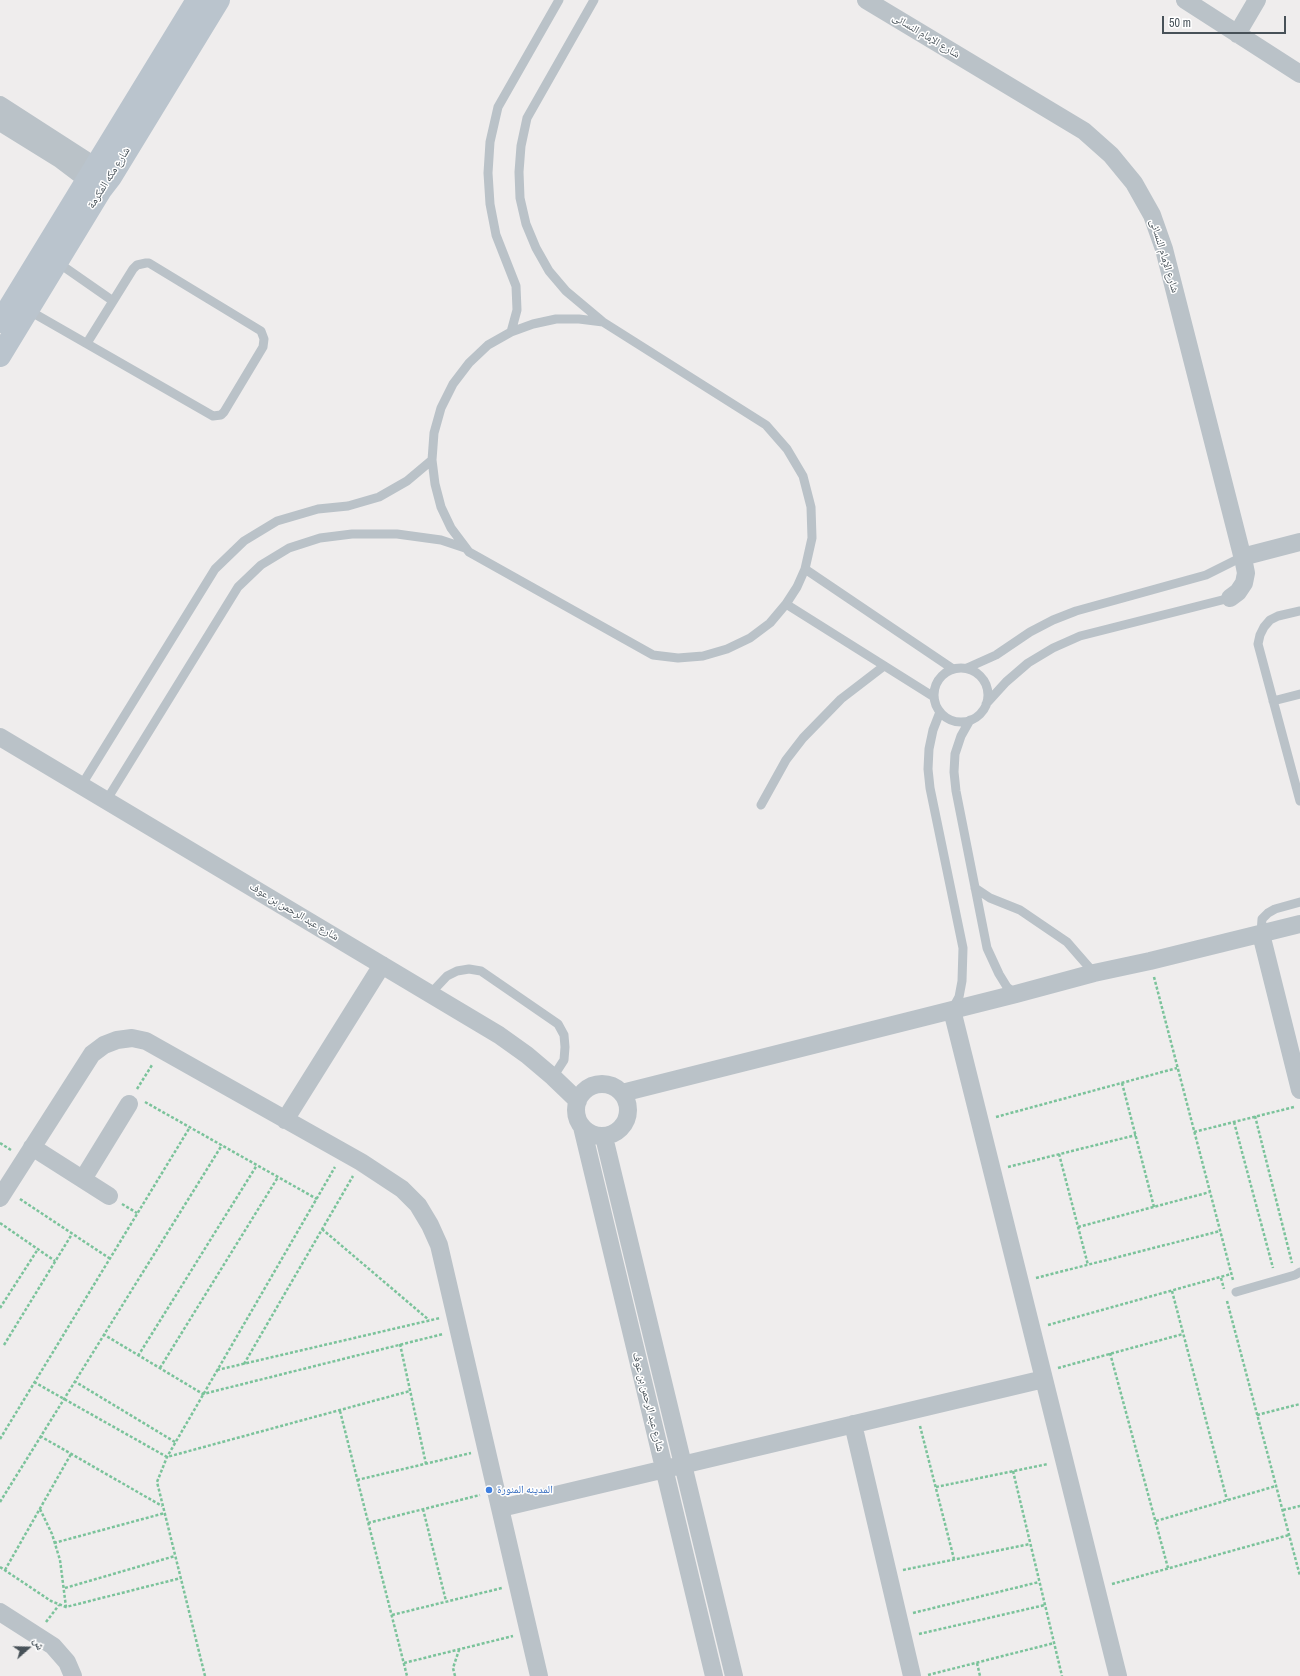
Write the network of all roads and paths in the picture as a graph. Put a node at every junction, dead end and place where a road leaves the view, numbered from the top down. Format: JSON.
{"nodes":[{"id":1,"x":197,"y":0,"type":"edge"},
{"id":2,"x":219,"y":0,"type":"edge"},
{"id":3,"x":559,"y":0,"type":"edge"},
{"id":4,"x":594,"y":0,"type":"edge"},
{"id":5,"x":866,"y":0,"type":"edge"},
{"id":6,"x":1185,"y":0,"type":"edge"},
{"id":7,"x":1258,"y":0,"type":"edge"},
{"id":8,"x":1237,"y":34,"type":"junction"},
{"id":9,"x":1300,"y":74,"type":"edge"},
{"id":10,"x":0,"y":105,"type":"edge"},
{"id":11,"x":0,"y":122,"type":"edge"},
{"id":12,"x":98,"y":178,"type":"junction"},
{"id":13,"x":57,"y":262,"type":"junction"},
{"id":14,"x":113,"y":301,"type":"junction"},
{"id":15,"x":28,"y":310,"type":"junction"},
{"id":16,"x":0,"y":322,"type":"edge"},
{"id":17,"x":602,"y":322,"type":"junction"},
{"id":18,"x":511,"y":332,"type":"junction"},
{"id":19,"x":87,"y":343,"type":"junction"},
{"id":20,"x":0,"y":356,"type":"edge"},
{"id":21,"x":432,"y":460,"type":"junction"},
{"id":22,"x":1300,"y":542,"type":"edge"},
{"id":23,"x":465,"y":548,"type":"junction"},
{"id":24,"x":1242,"y":557,"type":"junction"},
{"id":25,"x":805,"y":569,"type":"junction"},
{"id":26,"x":1230,"y":598,"type":"joint"},
{"id":27,"x":786,"y":604,"type":"junction"},
{"id":28,"x":1300,"y":611,"type":"edge"},
{"id":29,"x":884,"y":666,"type":"junction"},
{"id":30,"x":967,"y":668,"type":"junction"},
{"id":31,"x":953,"y":669,"type":"junction"},
{"id":32,"x":1300,"y":694,"type":"edge"},
{"id":33,"x":934,"y":697,"type":"junction"},
{"id":34,"x":1273,"y":701,"type":"junction"},
{"id":35,"x":986,"y":704,"type":"junction"},
{"id":36,"x":940,"y":712,"type":"junction"},
{"id":37,"x":970,"y":720,"type":"junction"},
{"id":38,"x":0,"y":737,"type":"edge"},
{"id":39,"x":81,"y":786,"type":"junction"},
{"id":40,"x":106,"y":801,"type":"junction"},
{"id":41,"x":1300,"y":801,"type":"edge"},
{"id":42,"x":762,"y":805,"type":"dead end"},
{"id":43,"x":975,"y":888,"type":"junction"},
{"id":44,"x":1300,"y":902,"type":"edge"},
{"id":45,"x":1300,"y":924,"type":"edge"},
{"id":46,"x":1261,"y":934,"type":"junction"},
{"id":47,"x":1150,"y":961,"type":"junction"},
{"id":48,"x":382,"y":965,"type":"junction"},
{"id":49,"x":1094,"y":973,"type":"junction"},
{"id":50,"x":431,"y":994,"type":"junction"},
{"id":51,"x":1016,"y":994,"type":"junction"},
{"id":52,"x":952,"y":1010,"type":"junction"},
{"id":53,"x":162,"y":1050,"type":"junction"},
{"id":54,"x":1178,"y":1068,"type":"junction"},
{"id":55,"x":553,"y":1077,"type":"junction"},
{"id":56,"x":1122,"y":1083,"type":"junction"},
{"id":57,"x":1300,"y":1090,"type":"edge"},
{"id":58,"x":622,"y":1093,"type":"junction"},
{"id":59,"x":131,"y":1099,"type":"junction"},
{"id":60,"x":578,"y":1101,"type":"junction"},
{"id":61,"x":1300,"y":1105,"type":"edge"},
{"id":62,"x":1255,"y":1116,"type":"junction"},
{"id":63,"x":285,"y":1120,"type":"junction"},
{"id":64,"x":980,"y":1121,"type":"junction"},
{"id":65,"x":1234,"y":1122,"type":"junction"},
{"id":66,"x":190,"y":1127,"type":"junction"},
{"id":67,"x":582,"y":1127,"type":"junction"},
{"id":68,"x":1194,"y":1132,"type":"junction"},
{"id":69,"x":1136,"y":1135,"type":"junction"},
{"id":70,"x":604,"y":1137,"type":"junction"},
{"id":71,"x":222,"y":1145,"type":"junction"},
{"id":72,"x":32,"y":1147,"type":"junction"},
{"id":73,"x":344,"y":1153,"type":"junction"},
{"id":74,"x":1060,"y":1154,"type":"junction"},
{"id":75,"x":361,"y":1162,"type":"junction"},
{"id":76,"x":257,"y":1165,"type":"junction"},
{"id":77,"x":992,"y":1171,"type":"junction"},
{"id":78,"x":278,"y":1177,"type":"junction"},
{"id":79,"x":83,"y":1179,"type":"junction"},
{"id":80,"x":1210,"y":1192,"type":"junction"},
{"id":81,"x":3,"y":1194,"type":"edge"},
{"id":82,"x":109,"y":1196,"type":"dead end"},
{"id":83,"x":317,"y":1199,"type":"junction"},
{"id":84,"x":1154,"y":1207,"type":"junction"},
{"id":85,"x":0,"y":1223,"type":"edge"},
{"id":86,"x":1078,"y":1227,"type":"junction"},
{"id":87,"x":322,"y":1229,"type":"junction"},
{"id":88,"x":1220,"y":1231,"type":"junction"},
{"id":89,"x":72,"y":1234,"type":"junction"},
{"id":90,"x":38,"y":1249,"type":"junction"},
{"id":91,"x":109,"y":1258,"type":"junction"},
{"id":92,"x":55,"y":1261,"type":"junction"},
{"id":93,"x":1088,"y":1265,"type":"junction"},
{"id":94,"x":1298,"y":1273,"type":"edge"},
{"id":95,"x":1231,"y":1274,"type":"junction"},
{"id":96,"x":1221,"y":1278,"type":"junction"},
{"id":97,"x":1277,"y":1280,"type":"junction"},
{"id":98,"x":1020,"y":1282,"type":"junction"},
{"id":99,"x":1172,"y":1291,"type":"junction"},
{"id":100,"x":1236,"y":1292,"type":"joint"},
{"id":101,"x":1225,"y":1293,"type":"dead end"},
{"id":102,"x":1227,"y":1300,"type":"dead end"},
{"id":103,"x":0,"y":1308,"type":"edge"},
{"id":104,"x":429,"y":1320,"type":"junction"},
{"id":105,"x":458,"y":1322,"type":"junction"},
{"id":106,"x":1032,"y":1330,"type":"junction"},
{"id":107,"x":103,"y":1334,"type":"junction"},
{"id":108,"x":1183,"y":1334,"type":"junction"},
{"id":109,"x":400,"y":1344,"type":"junction"},
{"id":110,"x":4,"y":1345,"type":"dead end"},
{"id":111,"x":1110,"y":1353,"type":"junction"},
{"id":112,"x":138,"y":1356,"type":"junction"},
{"id":113,"x":244,"y":1364,"type":"junction"},
{"id":114,"x":160,"y":1368,"type":"junction"},
{"id":115,"x":217,"y":1370,"type":"junction"},
{"id":116,"x":1043,"y":1375,"type":"junction"},
{"id":117,"x":74,"y":1381,"type":"junction"},
{"id":118,"x":34,"y":1382,"type":"junction"},
{"id":119,"x":410,"y":1392,"type":"junction"},
{"id":120,"x":203,"y":1394,"type":"junction"},
{"id":121,"x":64,"y":1398,"type":"junction"},
{"id":122,"x":1300,"y":1404,"type":"edge"},
{"id":123,"x":916,"y":1409,"type":"junction"},
{"id":124,"x":340,"y":1411,"type":"junction"},
{"id":125,"x":1257,"y":1415,"type":"junction"},
{"id":126,"x":853,"y":1424,"type":"junction"},
{"id":127,"x":40,"y":1436,"type":"junction"},
{"id":128,"x":0,"y":1439,"type":"edge"},
{"id":129,"x":175,"y":1442,"type":"junction"},
{"id":130,"x":487,"y":1449,"type":"junction"},
{"id":131,"x":71,"y":1454,"type":"junction"},
{"id":132,"x":166,"y":1457,"type":"junction"},
{"id":133,"x":1064,"y":1461,"type":"junction"},
{"id":134,"x":426,"y":1464,"type":"junction"},
{"id":135,"x":683,"y":1465,"type":"junction"},
{"id":136,"x":664,"y":1469,"type":"junction"},
{"id":137,"x":1013,"y":1471,"type":"junction"},
{"id":138,"x":357,"y":1480,"type":"junction"},
{"id":139,"x":1276,"y":1486,"type":"junction"},
{"id":140,"x":936,"y":1487,"type":"junction"},
{"id":141,"x":498,"y":1500,"type":"junction"},
{"id":142,"x":1227,"y":1500,"type":"junction"},
{"id":143,"x":0,"y":1502,"type":"edge"},
{"id":144,"x":163,"y":1506,"type":"junction"},
{"id":145,"x":1300,"y":1506,"type":"edge"},
{"id":146,"x":40,"y":1509,"type":"junction"},
{"id":147,"x":423,"y":1509,"type":"junction"},
{"id":148,"x":1282,"y":1510,"type":"junction"},
{"id":149,"x":165,"y":1513,"type":"junction"},
{"id":150,"x":1156,"y":1521,"type":"junction"},
{"id":151,"x":368,"y":1523,"type":"junction"},
{"id":152,"x":1289,"y":1535,"type":"junction"},
{"id":153,"x":54,"y":1543,"type":"junction"},
{"id":154,"x":1030,"y":1544,"type":"junction"},
{"id":155,"x":1300,"y":1554,"type":"edge"},
{"id":156,"x":1294,"y":1555,"type":"junction"},
{"id":157,"x":175,"y":1556,"type":"junction"},
{"id":158,"x":954,"y":1559,"type":"junction"},
{"id":159,"x":0,"y":1567,"type":"edge"},
{"id":160,"x":1168,"y":1568,"type":"junction"},
{"id":161,"x":5,"y":1570,"type":"junction"},
{"id":162,"x":888,"y":1573,"type":"junction"},
{"id":163,"x":1300,"y":1576,"type":"edge"},
{"id":164,"x":181,"y":1578,"type":"junction"},
{"id":165,"x":1039,"y":1582,"type":"junction"},
{"id":166,"x":518,"y":1584,"type":"junction"},
{"id":167,"x":65,"y":1588,"type":"junction"},
{"id":168,"x":1096,"y":1588,"type":"junction"},
{"id":169,"x":446,"y":1601,"type":"junction"},
{"id":170,"x":59,"y":1605,"type":"junction"},
{"id":171,"x":1045,"y":1605,"type":"junction"},
{"id":172,"x":66,"y":1607,"type":"junction"},
{"id":173,"x":0,"y":1612,"type":"edge"},
{"id":174,"x":392,"y":1614,"type":"junction"},
{"id":175,"x":898,"y":1617,"type":"junction"},
{"id":176,"x":529,"y":1632,"type":"junction"},
{"id":177,"x":37,"y":1635,"type":"junction"},
{"id":178,"x":903,"y":1638,"type":"junction"},
{"id":179,"x":1054,"y":1643,"type":"junction"},
{"id":180,"x":459,"y":1650,"type":"junction"},
{"id":181,"x":404,"y":1663,"type":"junction"},
{"id":182,"x":977,"y":1663,"type":"junction"},
{"id":183,"x":73,"y":1676,"type":"edge"},
{"id":184,"x":205,"y":1676,"type":"edge"},
{"id":185,"x":407,"y":1676,"type":"edge"},
{"id":186,"x":455,"y":1676,"type":"edge"},
{"id":187,"x":539,"y":1676,"type":"edge"},
{"id":188,"x":714,"y":1676,"type":"edge"},
{"id":189,"x":734,"y":1676,"type":"edge"},
{"id":190,"x":912,"y":1676,"type":"edge"},
{"id":191,"x":925,"y":1676,"type":"edge"},
{"id":192,"x":980,"y":1676,"type":"edge"},
{"id":193,"x":1062,"y":1676,"type":"edge"},
{"id":194,"x":1118,"y":1676,"type":"edge"}],
"edges":[{"from":1,"to":12,"type":"street","name":"شارع مكه المكرمة"},
{"from":2,"to":12,"type":"street","name":"شارع مكه المكرمة"},
{"from":3,"to":18,"type":"lane"},
{"from":4,"to":17,"type":"lane"},
{"from":5,"to":24,"type":"street","name":"شارع الإمام النسائى"},
{"from":6,"to":8,"type":"street"},
{"from":7,"to":8,"type":"street"},
{"from":8,"to":9,"type":"street"},
{"from":10,"to":12,"type":"street"},
{"from":11,"to":12,"type":"street"},
{"from":12,"to":13,"type":"street","name":"شارع مكه المكرمة"},
{"from":12,"to":16,"type":"street","name":"شارع مكه المكرمة"},
{"from":13,"to":14,"type":"lane"},
{"from":13,"to":15,"type":"street","name":"شارع مكه المكرمة"},
{"from":14,"to":19,"type":"lane"},
{"from":14,"to":19,"type":"lane"},
{"from":15,"to":19,"type":"lane"},
{"from":15,"to":20,"type":"street","name":"شارع مكه المكرمة"},
{"from":17,"to":18,"type":"lane"},
{"from":17,"to":25,"type":"lane"},
{"from":18,"to":21,"type":"lane"},
{"from":21,"to":23,"type":"lane"},
{"from":21,"to":39,"type":"lane"},
{"from":22,"to":24,"type":"street"},
{"from":23,"to":27,"type":"lane"},
{"from":23,"to":40,"type":"lane"},
{"from":24,"to":26,"type":"street","name":"شارع الإمام النسائى"},
{"from":24,"to":30,"type":"lane"},
{"from":25,"to":27,"type":"lane"},
{"from":25,"to":31,"type":"lane"},
{"from":26,"to":35,"type":"lane"},
{"from":27,"to":29,"type":"lane"},
{"from":28,"to":34,"type":"lane"},
{"from":29,"to":33,"type":"lane"},
{"from":29,"to":42,"type":"lane"},
{"from":30,"to":31,"type":"lane"},
{"from":30,"to":35,"type":"lane"},
{"from":31,"to":33,"type":"lane"},
{"from":32,"to":34,"type":"lane"},
{"from":33,"to":36,"type":"lane"},
{"from":34,"to":41,"type":"lane"},
{"from":35,"to":37,"type":"lane"},
{"from":36,"to":37,"type":"lane"},
{"from":36,"to":52,"type":"lane"},
{"from":37,"to":43,"type":"lane"},
{"from":38,"to":39,"type":"street","name":"شارع عبد الرحمن بن عوف"},
{"from":39,"to":40,"type":"street","name":"شارع عبد الرحمن بن عوف"},
{"from":40,"to":48,"type":"street","name":"شارع عبد الرحمن بن عوف"},
{"from":43,"to":49,"type":"lane"},
{"from":43,"to":51,"type":"lane"},
{"from":44,"to":46,"type":"lane"},
{"from":45,"to":46,"type":"street"},
{"from":46,"to":47,"type":"street"},
{"from":46,"to":57,"type":"street"},
{"from":47,"to":49,"type":"street"},
{"from":47,"to":54,"type":"path"},
{"from":48,"to":50,"type":"street","name":"شارع عبد الرحمن بن عوف"},
{"from":48,"to":63,"type":"street"},
{"from":49,"to":51,"type":"street"},
{"from":50,"to":55,"type":"street","name":"شارع عبد الرحمن بن عوف"},
{"from":50,"to":55,"type":"lane"},
{"from":51,"to":52,"type":"street"},
{"from":52,"to":58,"type":"street"},
{"from":52,"to":64,"type":"street"},
{"from":53,"to":59,"type":"path"},
{"from":53,"to":63,"type":"street"},
{"from":53,"to":72,"type":"street"},
{"from":54,"to":56,"type":"path"},
{"from":54,"to":68,"type":"path"},
{"from":55,"to":60,"type":"street","name":"شارع عبد الرحمن بن عوف"},
{"from":56,"to":64,"type":"path"},
{"from":56,"to":69,"type":"path"},
{"from":58,"to":60,"type":"street"},
{"from":58,"to":70,"type":"street"},
{"from":59,"to":66,"type":"path"},
{"from":59,"to":79,"type":"street"},
{"from":60,"to":67,"type":"street"},
{"from":61,"to":62,"type":"path"},
{"from":62,"to":65,"type":"path"},
{"from":62,"to":94,"type":"path"},
{"from":63,"to":73,"type":"street"},
{"from":64,"to":77,"type":"street"},
{"from":65,"to":68,"type":"path"},
{"from":65,"to":97,"type":"path"},
{"from":66,"to":71,"type":"path"},
{"from":66,"to":91,"type":"path"},
{"from":67,"to":70,"type":"street"},
{"from":67,"to":136,"type":"street","name":"شارع عبد الرحمن بن عوف"},
{"from":68,"to":80,"type":"path"},
{"from":69,"to":74,"type":"path"},
{"from":69,"to":84,"type":"path"},
{"from":70,"to":135,"type":"street","name":"شارع عبد الرحمن بن عوف"},
{"from":71,"to":76,"type":"path"},
{"from":71,"to":107,"type":"path"},
{"from":72,"to":79,"type":"street"},
{"from":72,"to":81,"type":"street"},
{"from":73,"to":75,"type":"street"},
{"from":73,"to":83,"type":"path"},
{"from":74,"to":77,"type":"path"},
{"from":74,"to":86,"type":"path"},
{"from":75,"to":87,"type":"path"},
{"from":75,"to":105,"type":"street"},
{"from":76,"to":78,"type":"path"},
{"from":76,"to":112,"type":"path"},
{"from":77,"to":98,"type":"street"},
{"from":78,"to":83,"type":"path"},
{"from":78,"to":114,"type":"path"},
{"from":79,"to":82,"type":"street"},
{"from":80,"to":84,"type":"path"},
{"from":80,"to":88,"type":"path"},
{"from":81,"to":89,"type":"path"},
{"from":83,"to":115,"type":"path"},
{"from":84,"to":86,"type":"path"},
{"from":85,"to":90,"type":"path"},
{"from":86,"to":93,"type":"path"},
{"from":87,"to":104,"type":"path"},
{"from":87,"to":113,"type":"path"},
{"from":88,"to":93,"type":"path"},
{"from":88,"to":95,"type":"path"},
{"from":89,"to":91,"type":"path"},
{"from":89,"to":92,"type":"path"},
{"from":90,"to":92,"type":"path"},
{"from":90,"to":103,"type":"path"},
{"from":91,"to":118,"type":"path"},
{"from":92,"to":110,"type":"path"},
{"from":93,"to":98,"type":"path"},
{"from":94,"to":97,"type":"lane"},
{"from":95,"to":96,"type":"path"},
{"from":95,"to":100,"type":"path"},
{"from":96,"to":99,"type":"path"},
{"from":96,"to":101,"type":"path"},
{"from":97,"to":100,"type":"lane"},
{"from":98,"to":106,"type":"street"},
{"from":99,"to":106,"type":"path"},
{"from":99,"to":108,"type":"path"},
{"from":102,"to":125,"type":"path"},
{"from":104,"to":105,"type":"path"},
{"from":104,"to":113,"type":"path"},
{"from":105,"to":109,"type":"path"},
{"from":105,"to":130,"type":"street"},
{"from":106,"to":116,"type":"street"},
{"from":107,"to":112,"type":"path"},
{"from":107,"to":117,"type":"path"},
{"from":108,"to":111,"type":"path"},
{"from":108,"to":142,"type":"path"},
{"from":109,"to":119,"type":"path"},
{"from":109,"to":120,"type":"path"},
{"from":111,"to":116,"type":"path"},
{"from":111,"to":150,"type":"path"},
{"from":112,"to":114,"type":"path"},
{"from":113,"to":115,"type":"path"},
{"from":114,"to":120,"type":"path"},
{"from":115,"to":120,"type":"path"},
{"from":116,"to":123,"type":"street"},
{"from":116,"to":133,"type":"street"},
{"from":117,"to":121,"type":"path"},
{"from":117,"to":129,"type":"path"},
{"from":118,"to":121,"type":"path"},
{"from":118,"to":128,"type":"path"},
{"from":119,"to":124,"type":"path"},
{"from":119,"to":134,"type":"path"},
{"from":120,"to":129,"type":"path"},
{"from":121,"to":127,"type":"path"},
{"from":121,"to":132,"type":"path"},
{"from":122,"to":125,"type":"path"},
{"from":123,"to":126,"type":"street"},
{"from":123,"to":140,"type":"path"},
{"from":124,"to":132,"type":"path"},
{"from":124,"to":138,"type":"path"},
{"from":125,"to":139,"type":"path"},
{"from":126,"to":135,"type":"street"},
{"from":126,"to":162,"type":"street"},
{"from":127,"to":131,"type":"path"},
{"from":127,"to":143,"type":"path"},
{"from":129,"to":132,"type":"path"},
{"from":130,"to":134,"type":"path"},
{"from":130,"to":141,"type":"street"},
{"from":131,"to":144,"type":"path"},
{"from":131,"to":146,"type":"path"},
{"from":132,"to":144,"type":"path"},
{"from":133,"to":137,"type":"path"},
{"from":133,"to":168,"type":"street"},
{"from":134,"to":138,"type":"path"},
{"from":135,"to":136,"type":"street"},
{"from":135,"to":189,"type":"street","name":"شارع عبد الرحمن بن عوف"},
{"from":136,"to":141,"type":"street"},
{"from":136,"to":188,"type":"street","name":"شارع عبد الرحمن بن عوف"},
{"from":137,"to":140,"type":"path"},
{"from":137,"to":154,"type":"path"},
{"from":138,"to":151,"type":"path"},
{"from":139,"to":142,"type":"path"},
{"from":139,"to":148,"type":"path"},
{"from":140,"to":158,"type":"path"},
{"from":141,"to":147,"type":"path"},
{"from":141,"to":166,"type":"street"},
{"from":142,"to":150,"type":"path"},
{"from":144,"to":149,"type":"path"},
{"from":145,"to":148,"type":"path"},
{"from":146,"to":153,"type":"path"},
{"from":146,"to":161,"type":"path"},
{"from":147,"to":151,"type":"path"},
{"from":147,"to":169,"type":"path"},
{"from":148,"to":152,"type":"path"},
{"from":149,"to":153,"type":"path"},
{"from":149,"to":157,"type":"path"},
{"from":150,"to":160,"type":"path"},
{"from":151,"to":174,"type":"path"},
{"from":152,"to":156,"type":"path"},
{"from":152,"to":160,"type":"path"},
{"from":153,"to":167,"type":"path"},
{"from":154,"to":158,"type":"path"},
{"from":154,"to":165,"type":"path"},
{"from":155,"to":156,"type":"path"},
{"from":156,"to":163,"type":"path"},
{"from":157,"to":164,"type":"path"},
{"from":157,"to":167,"type":"path"},
{"from":158,"to":162,"type":"path"},
{"from":159,"to":161,"type":"path"},
{"from":160,"to":168,"type":"path"},
{"from":161,"to":170,"type":"path"},
{"from":162,"to":175,"type":"street"},
{"from":164,"to":172,"type":"path"},
{"from":164,"to":184,"type":"path"},
{"from":165,"to":171,"type":"path"},
{"from":165,"to":175,"type":"path"},
{"from":166,"to":169,"type":"path"},
{"from":166,"to":176,"type":"street"},
{"from":167,"to":172,"type":"path"},
{"from":168,"to":194,"type":"street"},
{"from":169,"to":174,"type":"path"},
{"from":170,"to":172,"type":"path"},
{"from":170,"to":177,"type":"path"},
{"from":171,"to":178,"type":"path"},
{"from":171,"to":179,"type":"path"},
{"from":173,"to":177,"type":"street"},
{"from":174,"to":181,"type":"path"},
{"from":175,"to":178,"type":"street"},
{"from":176,"to":180,"type":"path"},
{"from":176,"to":187,"type":"street"},
{"from":177,"to":183,"type":"street"},
{"from":178,"to":190,"type":"street"},
{"from":179,"to":182,"type":"path"},
{"from":179,"to":193,"type":"path"},
{"from":180,"to":181,"type":"path"},
{"from":180,"to":186,"type":"path"},
{"from":181,"to":185,"type":"path"},
{"from":182,"to":191,"type":"path"},
{"from":182,"to":192,"type":"path"}]}
